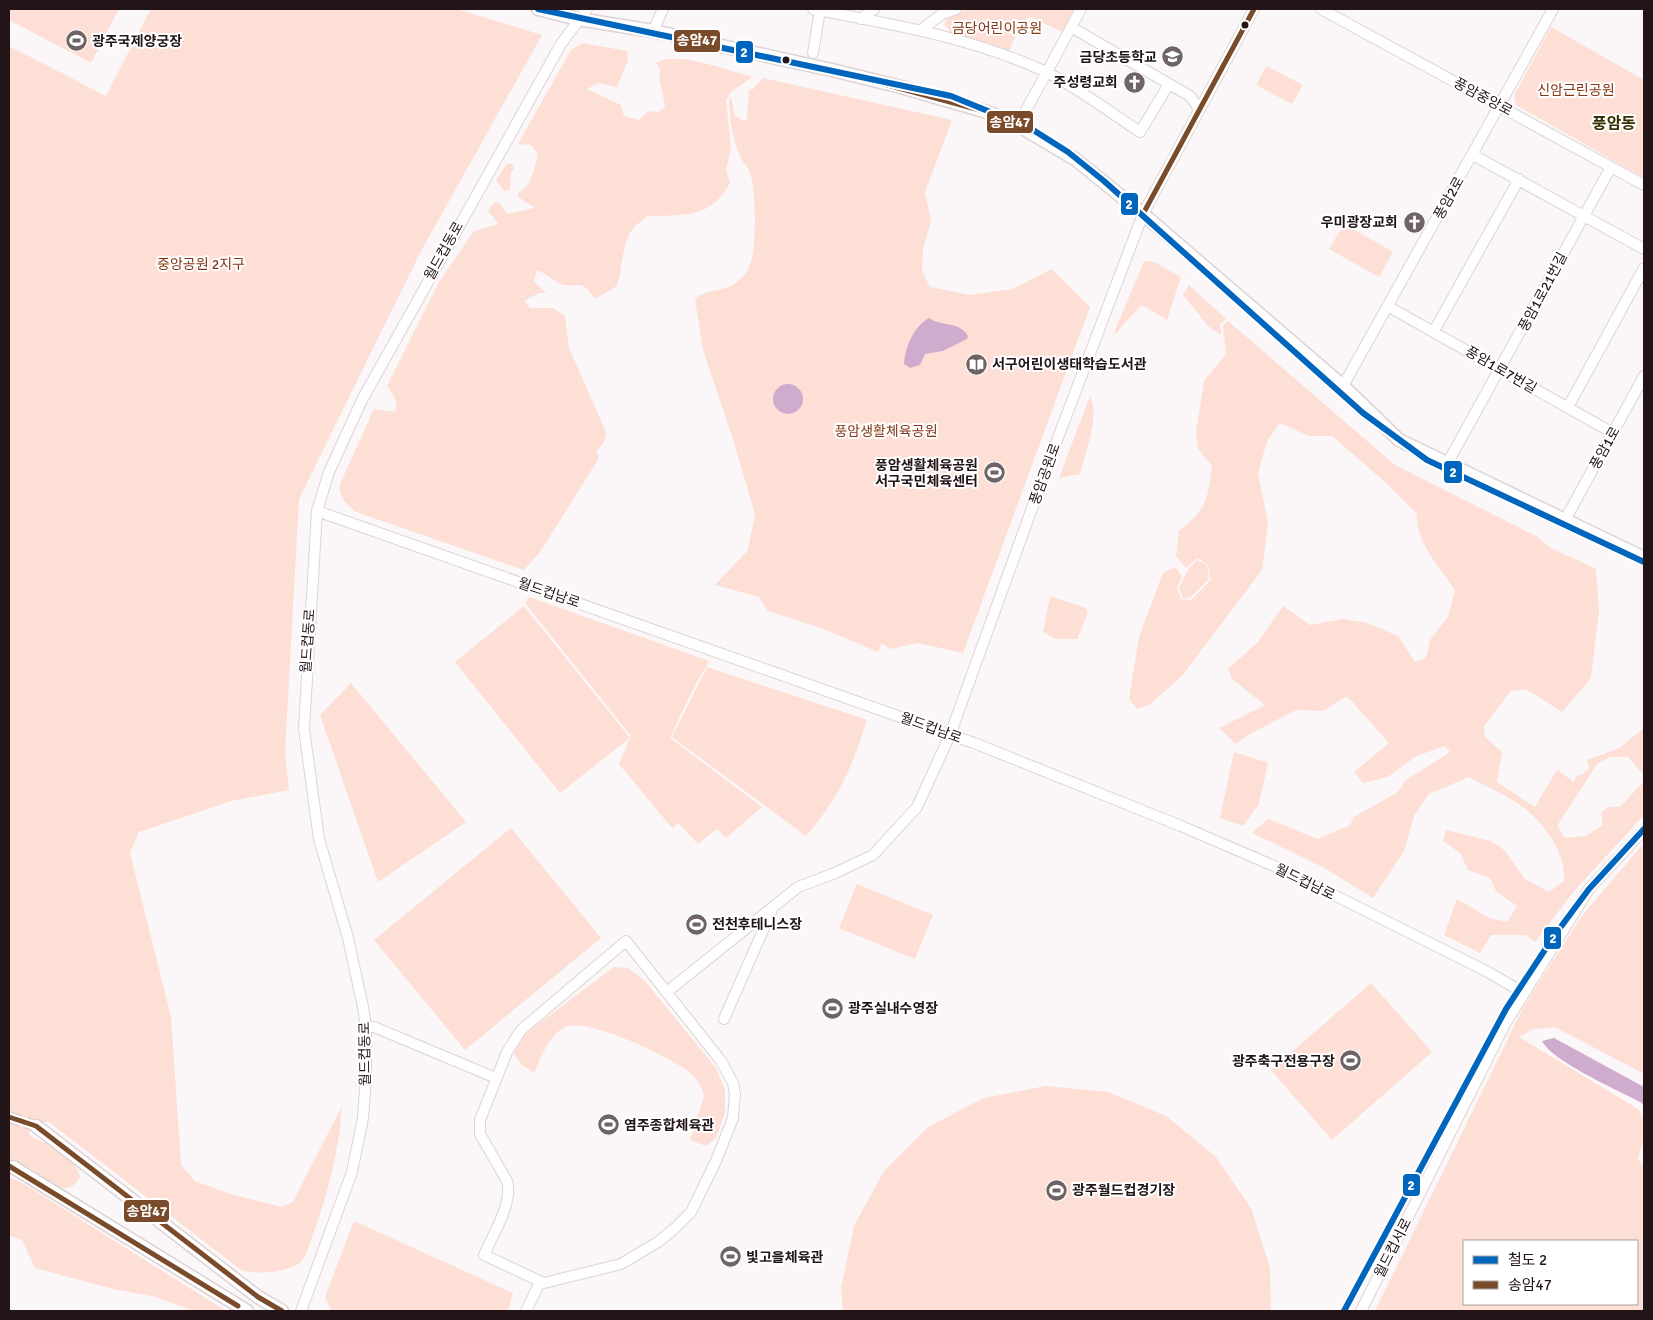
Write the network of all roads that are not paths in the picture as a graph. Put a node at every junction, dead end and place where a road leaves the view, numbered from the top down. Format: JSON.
{"nodes":[{"id":1,"x":538,"y":9,"type":"edge"},
{"id":2,"x":587,"y":9,"type":"edge"},
{"id":3,"x":663,"y":9,"type":"edge"},
{"id":4,"x":818,"y":9,"type":"edge"},
{"id":5,"x":874,"y":9,"type":"edge"},
{"id":6,"x":956,"y":9,"type":"edge"},
{"id":7,"x":1081,"y":9,"type":"edge"},
{"id":8,"x":1254,"y":9,"type":"edge"},
{"id":9,"x":1321,"y":9,"type":"edge"},
{"id":10,"x":1553,"y":9,"type":"edge"},
{"id":11,"x":578,"y":19,"type":"junction"},
{"id":12,"x":862,"y":19,"type":"junction"},
{"id":13,"x":1071,"y":27,"type":"junction"},
{"id":14,"x":922,"y":29,"type":"junction"},
{"id":15,"x":653,"y":31,"type":"junction"},
{"id":16,"x":813,"y":53,"type":"dead end"},
{"id":17,"x":1045,"y":72,"type":"junction"},
{"id":18,"x":1169,"y":84,"type":"junction"},
{"id":19,"x":1500,"y":106,"type":"junction"},
{"id":20,"x":1199,"y":109,"type":"junction"},
{"id":21,"x":1018,"y":125,"type":"junction"},
{"id":22,"x":1473,"y":155,"type":"junction"},
{"id":23,"x":1612,"y":166,"type":"junction"},
{"id":24,"x":1519,"y":179,"type":"junction"},
{"id":25,"x":1644,"y":185,"type":"edge"},
{"id":26,"x":1143,"y":214,"type":"junction"},
{"id":27,"x":1585,"y":215,"type":"junction"},
{"id":28,"x":1644,"y":249,"type":"edge"},
{"id":29,"x":1644,"y":268,"type":"edge"},
{"id":30,"x":1389,"y":306,"type":"junction"},
{"id":31,"x":1434,"y":331,"type":"junction"},
{"id":32,"x":1501,"y":370,"type":"junction"},
{"id":33,"x":1644,"y":376,"type":"edge"},
{"id":34,"x":1343,"y":386,"type":"junction"},
{"id":35,"x":1568,"y":407,"type":"junction"},
{"id":36,"x":1613,"y":433,"type":"junction"},
{"id":37,"x":1447,"y":464,"type":"junction"},
{"id":38,"x":317,"y":511,"type":"junction"},
{"id":39,"x":1565,"y":520,"type":"junction"},
{"id":40,"x":1644,"y":558,"type":"edge"},
{"id":41,"x":950,"y":735,"type":"junction"},
{"id":42,"x":1644,"y":830,"type":"edge"},
{"id":43,"x":772,"y":909,"type":"junction"},
{"id":44,"x":668,"y":991,"type":"junction"},
{"id":45,"x":1524,"y":993,"type":"junction"},
{"id":46,"x":724,"y":1019,"type":"dead end"},
{"id":47,"x":366,"y":1027,"type":"junction"},
{"id":48,"x":496,"y":1078,"type":"junction"},
{"id":49,"x":36,"y":1126,"type":"tunnel mouth"},
{"id":50,"x":13,"y":1167,"type":"dead end"},
{"id":51,"x":540,"y":1282,"type":"junction"},
{"id":52,"x":247,"y":1311,"type":"edge"},
{"id":53,"x":282,"y":1311,"type":"edge"},
{"id":54,"x":301,"y":1311,"type":"edge"},
{"id":55,"x":526,"y":1311,"type":"edge"},
{"id":56,"x":1362,"y":1311,"type":"edge"}],
"edges":[{"from":1,"to":11,"type":"main road"},
{"from":2,"to":11,"type":"street","name":"월드컵동로"},
{"from":3,"to":15,"type":"street"},
{"from":4,"to":12,"type":"street"},
{"from":4,"to":16,"type":"street"},
{"from":5,"to":12,"type":"street"},
{"from":6,"to":14,"type":"street"},
{"from":7,"to":13,"type":"street"},
{"from":8,"to":20,"type":"street","name":"풍암공원로"},
{"from":9,"to":19,"type":"street","name":"풍암중앙로"},
{"from":10,"to":19,"type":"street","name":"풍암2로"},
{"from":11,"to":15,"type":"main road"},
{"from":11,"to":38,"type":"street","name":"월드컵동로"},
{"from":12,"to":14,"type":"street"},
{"from":13,"to":17,"type":"street"},
{"from":13,"to":18,"type":"street"},
{"from":14,"to":17,"type":"street"},
{"from":15,"to":21,"type":"main road"},
{"from":17,"to":18,"type":"street"},
{"from":17,"to":21,"type":"street"},
{"from":18,"to":20,"type":"street"},
{"from":19,"to":22,"type":"street","name":"풍암2로"},
{"from":19,"to":23,"type":"street","name":"풍암중앙로"},
{"from":20,"to":26,"type":"street","name":"풍암공원로"},
{"from":21,"to":26,"type":"main road"},
{"from":22,"to":24,"type":"street"},
{"from":22,"to":30,"type":"street","name":"풍암2로"},
{"from":23,"to":25,"type":"street","name":"풍암중앙로"},
{"from":23,"to":27,"type":"street","name":"풍암1로21번길"},
{"from":24,"to":27,"type":"street"},
{"from":24,"to":31,"type":"street"},
{"from":26,"to":34,"type":"main road"},
{"from":26,"to":41,"type":"street","name":"풍암공원로"},
{"from":27,"to":28,"type":"street"},
{"from":27,"to":32,"type":"street","name":"풍암1로21번길"},
{"from":29,"to":35,"type":"street"},
{"from":30,"to":31,"type":"street","name":"풍암1로7번길"},
{"from":30,"to":34,"type":"street","name":"풍암2로"},
{"from":31,"to":32,"type":"street","name":"풍암1로7번길"},
{"from":32,"to":35,"type":"street","name":"풍암1로7번길"},
{"from":32,"to":37,"type":"street","name":"풍암1로21번길"},
{"from":33,"to":36,"type":"street","name":"풍암1로"},
{"from":34,"to":37,"type":"main road"},
{"from":35,"to":36,"type":"street","name":"풍암1로7번길"},
{"from":36,"to":39,"type":"street","name":"풍암1로"},
{"from":37,"to":39,"type":"main road"},
{"from":38,"to":41,"type":"street","name":"월드컵남로"},
{"from":38,"to":47,"type":"street","name":"월드컵동로"},
{"from":39,"to":40,"type":"main road"},
{"from":41,"to":43,"type":"street","name":"풍암공원로"},
{"from":41,"to":45,"type":"street","name":"월드컵남로"},
{"from":42,"to":45,"type":"street","name":"월드컵서로"},
{"from":43,"to":44,"type":"street","name":"풍암공원로"},
{"from":43,"to":46,"type":"street"},
{"from":44,"to":48,"type":"street"},
{"from":44,"to":51,"type":"street"},
{"from":45,"to":56,"type":"street","name":"월드컵서로"},
{"from":47,"to":48,"type":"street"},
{"from":47,"to":54,"type":"street","name":"월드컵동로"},
{"from":48,"to":51,"type":"street"},
{"from":49,"to":53,"type":"main road"},
{"from":50,"to":52,"type":"main road"},
{"from":51,"to":55,"type":"street"}]}
